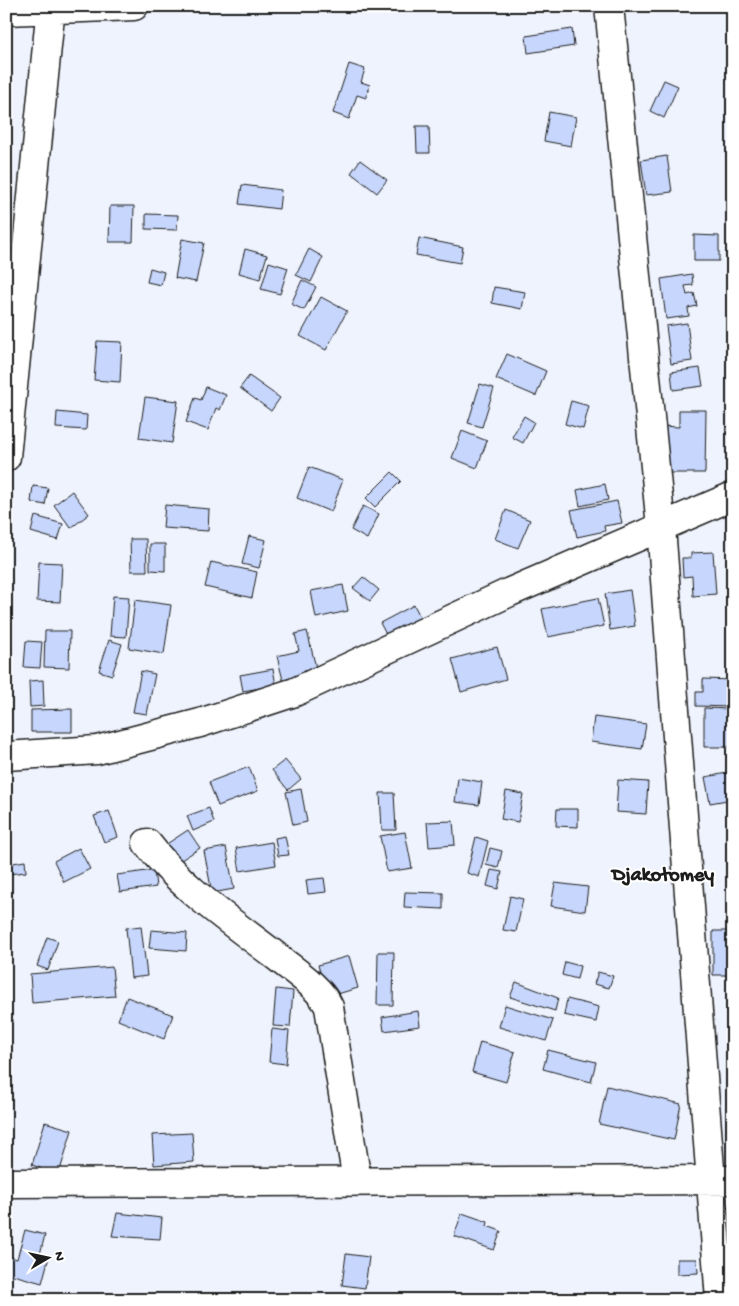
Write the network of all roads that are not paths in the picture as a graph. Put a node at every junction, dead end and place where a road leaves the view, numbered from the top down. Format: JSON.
{"nodes":[{"id":1,"x":134,"y":6,"type":"edge"},
{"id":2,"x":609,"y":6,"type":"edge"},
{"id":3,"x":51,"y":8,"type":"edge"},
{"id":4,"x":6,"y":11,"type":"edge"},
{"id":5,"x":6,"y":457,"type":"edge"},
{"id":6,"x":733,"y":496,"type":"edge"},
{"id":7,"x":661,"y":527,"type":"junction"},
{"id":8,"x":6,"y":756,"type":"edge"},
{"id":9,"x":147,"y":843,"type":"dead end"},
{"id":10,"x":722,"y":1179,"type":"edge"},
{"id":11,"x":356,"y":1181,"type":"junction"},
{"id":12,"x":6,"y":1183,"type":"edge"},
{"id":13,"x":720,"y":1300,"type":"edge"}],
"edges":[{"from":1,"to":3,"type":"street"},
{"from":2,"to":7,"type":"street"},
{"from":3,"to":4,"type":"street"},
{"from":3,"to":5,"type":"street"},
{"from":6,"to":7,"type":"street"},
{"from":7,"to":8,"type":"street"},
{"from":7,"to":10,"type":"street"},
{"from":9,"to":11,"type":"street"},
{"from":10,"to":11,"type":"street"},
{"from":10,"to":13,"type":"street"},
{"from":11,"to":12,"type":"street"}]}
